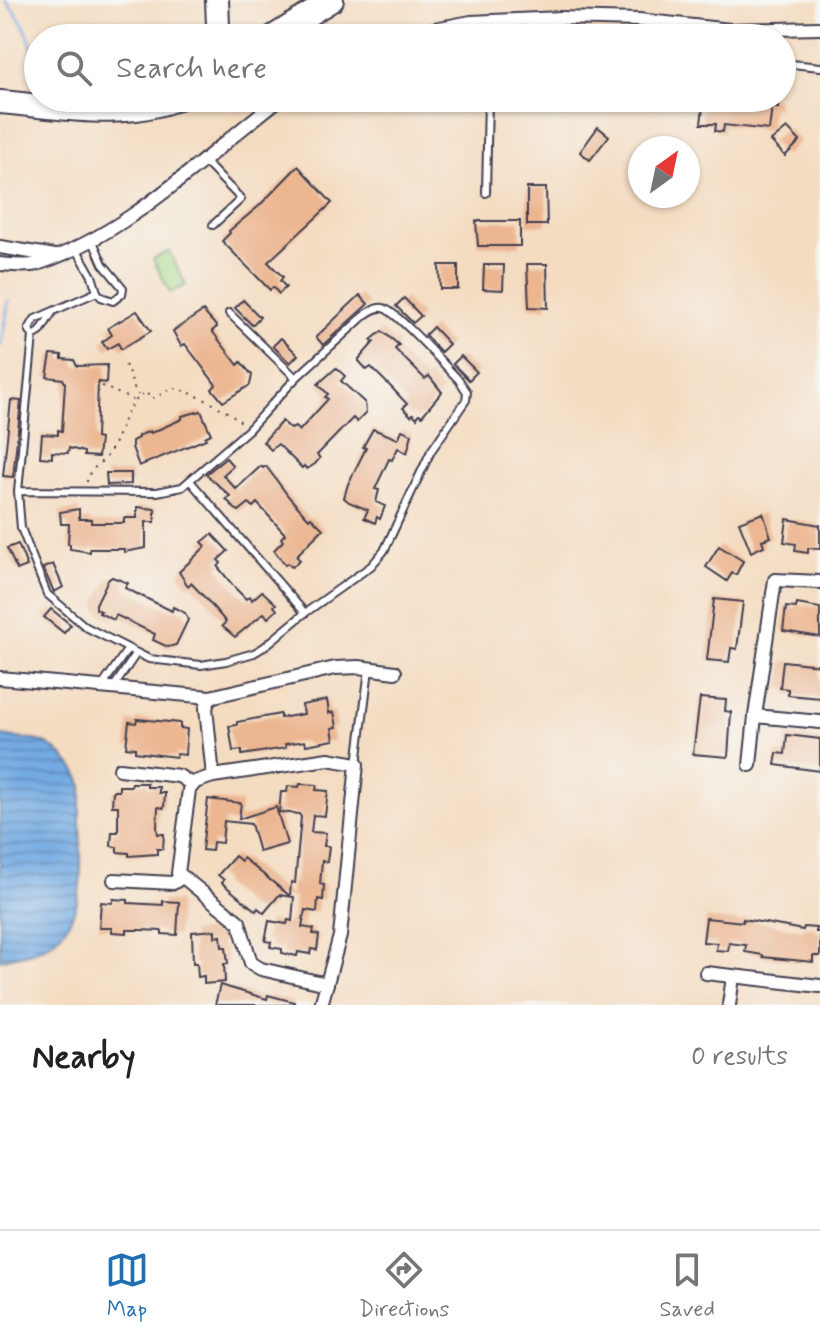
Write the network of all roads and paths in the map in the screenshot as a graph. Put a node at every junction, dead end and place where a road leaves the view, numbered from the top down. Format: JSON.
{"nodes":[{"id":1,"x":217,"y":0,"type":"edge"},
{"id":2,"x":332,"y":0,"type":"edge"},
{"id":3,"x":516,"y":19,"type":"junction"},
{"id":4,"x":651,"y":21,"type":"junction"},
{"id":5,"x":218,"y":24,"type":"edge"},
{"id":6,"x":293,"y":24,"type":"edge"},
{"id":7,"x":460,"y":24,"type":"edge"},
{"id":8,"x":517,"y":24,"type":"edge"},
{"id":9,"x":651,"y":24,"type":"edge"},
{"id":10,"x":677,"y":24,"type":"edge"},
{"id":11,"x":820,"y":28,"type":"edge"},
{"id":12,"x":796,"y":29,"type":"edge"},
{"id":13,"x":796,"y":64,"type":"edge"},
{"id":14,"x":820,"y":67,"type":"edge"},
{"id":15,"x":0,"y":90,"type":"edge"},
{"id":16,"x":24,"y":93,"type":"edge"},
{"id":17,"x":0,"y":102,"type":"edge"},
{"id":18,"x":24,"y":104,"type":"edge"},
{"id":19,"x":263,"y":112,"type":"edge"},
{"id":20,"x":488,"y":112,"type":"edge"},
{"id":21,"x":203,"y":160,"type":"junction"},
{"id":22,"x":486,"y":193,"type":"dead end"},
{"id":23,"x":213,"y":225,"type":"dead end"},
{"id":24,"x":92,"y":239,"type":"junction"},
{"id":25,"x":0,"y":247,"type":"edge"},
{"id":26,"x":76,"y":248,"type":"junction"},
{"id":27,"x":55,"y":256,"type":"junction"},
{"id":28,"x":0,"y":264,"type":"edge"},
{"id":29,"x":97,"y":292,"type":"junction"},
{"id":30,"x":229,"y":313,"type":"dead end"},
{"id":31,"x":125,"y":365,"type":"dead end"},
{"id":32,"x":296,"y":378,"type":"junction"},
{"id":33,"x":102,"y":386,"type":"dead end"},
{"id":34,"x":138,"y":397,"type":"junction"},
{"id":35,"x":134,"y":400,"type":"junction"},
{"id":36,"x":248,"y":430,"type":"junction"},
{"id":37,"x":191,"y":482,"type":"junction"},
{"id":38,"x":18,"y":491,"type":"junction"},
{"id":39,"x":86,"y":491,"type":"junction"},
{"id":40,"x":820,"y":582,"type":"edge"},
{"id":41,"x":305,"y":613,"type":"junction"},
{"id":42,"x":127,"y":650,"type":"junction"},
{"id":43,"x":136,"y":654,"type":"junction"},
{"id":44,"x":369,"y":669,"type":"junction"},
{"id":45,"x":395,"y":672,"type":"dead end"},
{"id":46,"x":0,"y":678,"type":"edge"},
{"id":47,"x":107,"y":688,"type":"junction"},
{"id":48,"x":210,"y":697,"type":"junction"},
{"id":49,"x":755,"y":716,"type":"junction"},
{"id":50,"x":820,"y":722,"type":"edge"},
{"id":51,"x":357,"y":764,"type":"junction"},
{"id":52,"x":750,"y":765,"type":"dead end"},
{"id":53,"x":120,"y":769,"type":"dead end"},
{"id":54,"x":213,"y":776,"type":"junction"},
{"id":55,"x":193,"y":785,"type":"junction"},
{"id":56,"x":182,"y":877,"type":"junction"},
{"id":57,"x":114,"y":880,"type":"dead end"},
{"id":58,"x":706,"y":973,"type":"dead end"},
{"id":59,"x":733,"y":977,"type":"junction"},
{"id":60,"x":327,"y":984,"type":"junction"},
{"id":61,"x":820,"y":986,"type":"edge"},
{"id":62,"x":321,"y":1005,"type":"edge"},
{"id":63,"x":729,"y":1005,"type":"edge"}],
"edges":[{"from":1,"to":5,"type":"highway"},
{"from":2,"to":6,"type":"highway"},
{"from":3,"to":4,"type":"street"},
{"from":3,"to":7,"type":"street"},
{"from":3,"to":8,"type":"lane"},
{"from":4,"to":9,"type":"lane"},
{"from":4,"to":10,"type":"street"},
{"from":11,"to":12,"type":"street"},
{"from":13,"to":14,"type":"lane"},
{"from":15,"to":16,"type":"highway"},
{"from":17,"to":18,"type":"highway"},
{"from":19,"to":21,"type":"street"},
{"from":20,"to":22,"type":"lane"},
{"from":21,"to":23,"type":"lane"},
{"from":21,"to":24,"type":"street"},
{"from":24,"to":26,"type":"street"},
{"from":24,"to":29,"type":"lane"},
{"from":25,"to":27,"type":"street"},
{"from":26,"to":27,"type":"street"},
{"from":26,"to":29,"type":"lane"},
{"from":27,"to":28,"type":"street"},
{"from":29,"to":38,"type":"lane"},
{"from":30,"to":32,"type":"lane"},
{"from":31,"to":34,"type":"path"},
{"from":32,"to":36,"type":"lane"},
{"from":32,"to":41,"type":"lane"},
{"from":33,"to":35,"type":"path"},
{"from":34,"to":35,"type":"path"},
{"from":34,"to":36,"type":"path"},
{"from":35,"to":39,"type":"path"},
{"from":36,"to":37,"type":"lane"},
{"from":37,"to":39,"type":"lane"},
{"from":37,"to":41,"type":"lane"},
{"from":38,"to":39,"type":"lane"},
{"from":38,"to":42,"type":"lane"},
{"from":40,"to":49,"type":"street"},
{"from":41,"to":43,"type":"lane"},
{"from":42,"to":43,"type":"lane"},
{"from":42,"to":47,"type":"lane"},
{"from":43,"to":47,"type":"lane"},
{"from":44,"to":45,"type":"street"},
{"from":44,"to":48,"type":"street"},
{"from":44,"to":51,"type":"lane"},
{"from":46,"to":47,"type":"street"},
{"from":47,"to":48,"type":"street"},
{"from":48,"to":54,"type":"street"},
{"from":49,"to":50,"type":"street"},
{"from":49,"to":52,"type":"street"},
{"from":51,"to":54,"type":"street"},
{"from":51,"to":60,"type":"street"},
{"from":53,"to":55,"type":"street"},
{"from":54,"to":55,"type":"street"},
{"from":55,"to":56,"type":"street"},
{"from":56,"to":57,"type":"street"},
{"from":56,"to":60,"type":"street"},
{"from":58,"to":59,"type":"street"},
{"from":59,"to":61,"type":"street"},
{"from":59,"to":63,"type":"street"},
{"from":60,"to":62,"type":"street"}]}
